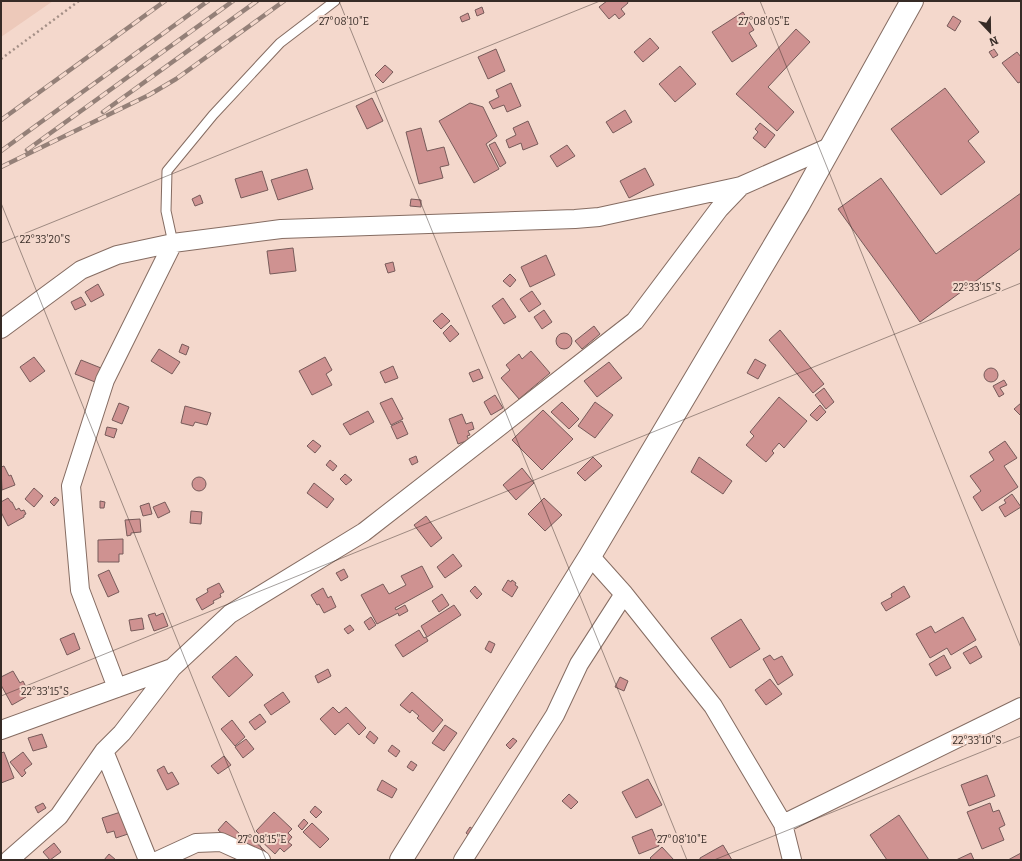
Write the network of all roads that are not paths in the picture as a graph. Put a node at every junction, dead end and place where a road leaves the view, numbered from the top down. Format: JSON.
{"nodes":[{"id":1,"x":335,"y":1,"type":"edge"},
{"id":2,"x":912,"y":1,"type":"edge"},
{"id":3,"x":832,"y":146,"type":"junction"},
{"id":4,"x":741,"y":186,"type":"junction"},
{"id":5,"x":173,"y":243,"type":"junction"},
{"id":6,"x":1,"y":329,"type":"edge"},
{"id":7,"x":590,"y":556,"type":"junction"},
{"id":8,"x":624,"y":594,"type":"junction"},
{"id":9,"x":172,"y":668,"type":"junction"},
{"id":10,"x":118,"y":688,"type":"junction"},
{"id":11,"x":1021,"y":707,"type":"edge"},
{"id":12,"x":1,"y":730,"type":"edge"},
{"id":13,"x":104,"y":751,"type":"junction"},
{"id":14,"x":783,"y":824,"type":"junction"},
{"id":15,"x":9,"y":860,"type":"edge"},
{"id":16,"x":148,"y":860,"type":"edge"},
{"id":17,"x":159,"y":860,"type":"edge"},
{"id":18,"x":261,"y":860,"type":"edge"},
{"id":19,"x":401,"y":860,"type":"edge"},
{"id":20,"x":463,"y":860,"type":"edge"},
{"id":21,"x":792,"y":860,"type":"edge"}],
"edges":[{"from":1,"to":5,"type":"lane"},
{"from":2,"to":3,"type":"street"},
{"from":3,"to":4,"type":"street"},
{"from":3,"to":7,"type":"street"},
{"from":4,"to":5,"type":"street"},
{"from":4,"to":9,"type":"street"},
{"from":5,"to":6,"type":"street"},
{"from":5,"to":10,"type":"street"},
{"from":7,"to":8,"type":"street"},
{"from":7,"to":19,"type":"street"},
{"from":8,"to":14,"type":"street"},
{"from":8,"to":20,"type":"street"},
{"from":9,"to":10,"type":"street"},
{"from":9,"to":13,"type":"street"},
{"from":10,"to":12,"type":"street"},
{"from":11,"to":14,"type":"street"},
{"from":13,"to":15,"type":"street"},
{"from":13,"to":16,"type":"street"},
{"from":14,"to":21,"type":"street"},
{"from":17,"to":18,"type":"street"}]}
